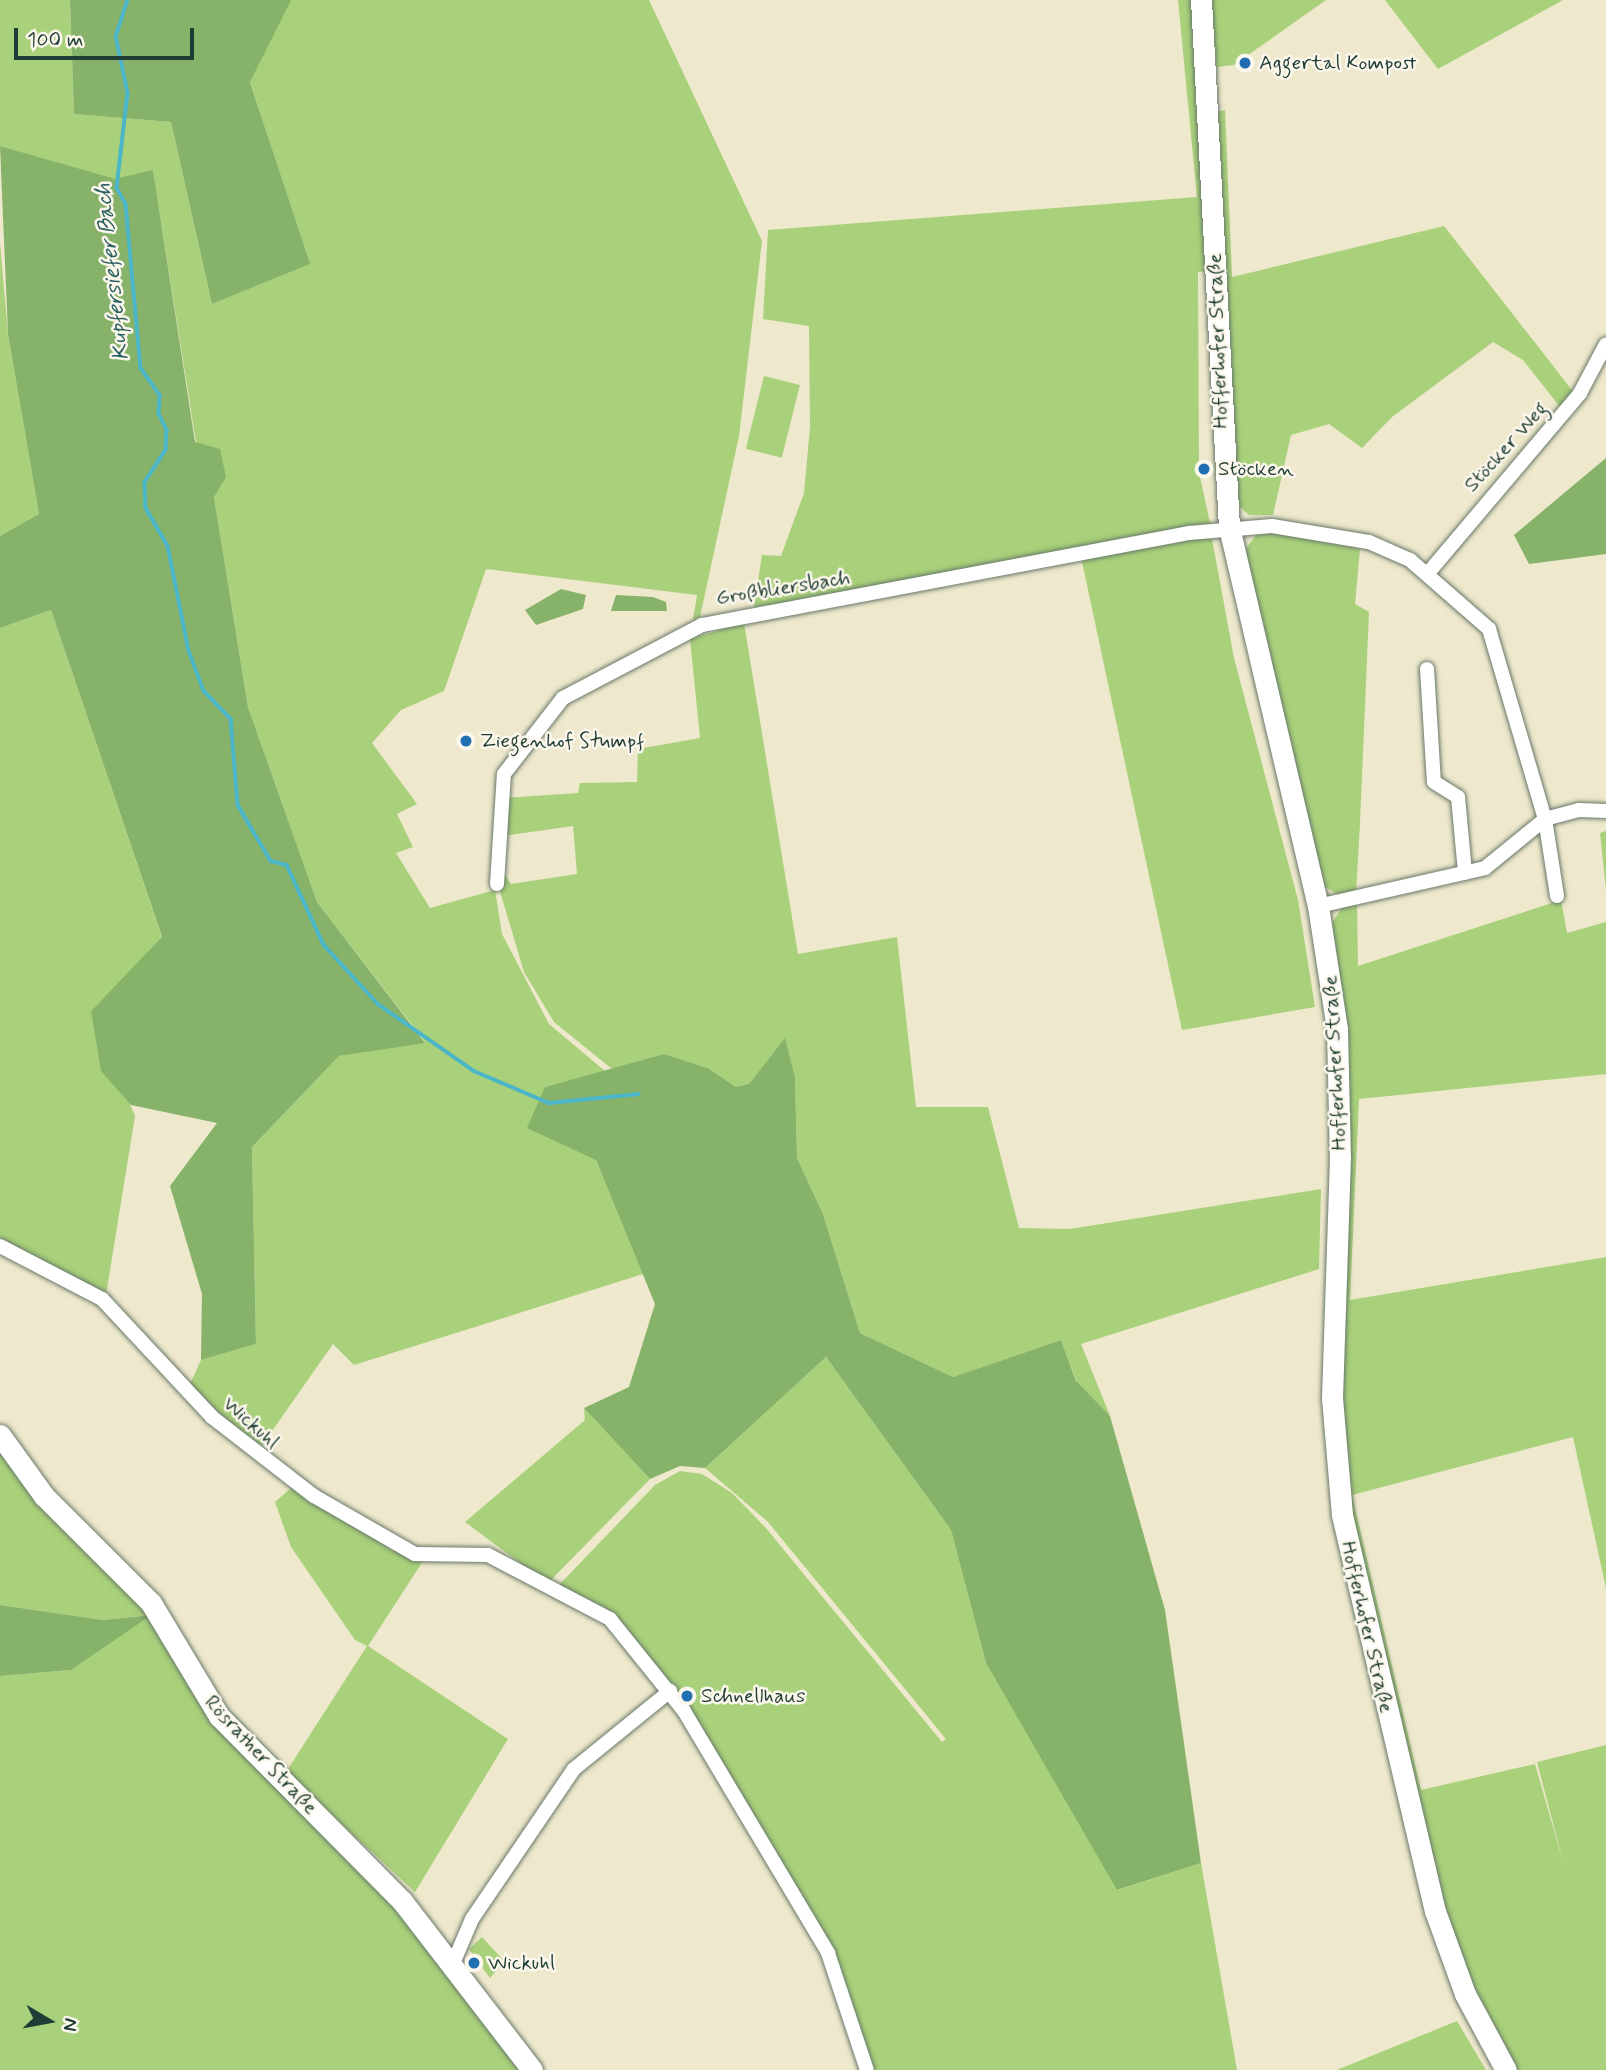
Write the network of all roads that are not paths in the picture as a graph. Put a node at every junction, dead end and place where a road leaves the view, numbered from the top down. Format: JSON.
{"nodes":[{"id":1,"x":1201,"y":0,"type":"edge"},
{"id":2,"x":1606,"y":344,"type":"edge"},
{"id":3,"x":1229,"y":527,"type":"junction"},
{"id":4,"x":1429,"y":572,"type":"junction"},
{"id":5,"x":1427,"y":669,"type":"dead end"},
{"id":6,"x":1606,"y":811,"type":"edge"},
{"id":7,"x":1545,"y":819,"type":"junction"},
{"id":8,"x":1465,"y":873,"type":"junction"},
{"id":9,"x":497,"y":884,"type":"dead end"},
{"id":10,"x":1557,"y":896,"type":"dead end"},
{"id":11,"x":1318,"y":906,"type":"junction"},
{"id":12,"x":0,"y":1246,"type":"edge"},
{"id":13,"x":0,"y":1435,"type":"edge"},
{"id":14,"x":670,"y":1691,"type":"junction"},
{"id":15,"x":454,"y":1961,"type":"junction"},
{"id":16,"x":532,"y":2070,"type":"edge"},
{"id":17,"x":867,"y":2070,"type":"edge"},
{"id":18,"x":1506,"y":2070,"type":"edge"}],
"edges":[{"from":1,"to":3,"type":"street","name":"Hofferhofer Straße"},
{"from":2,"to":4,"type":"street","name":"Stöcker Weg"},
{"from":3,"to":4,"type":"street"},
{"from":3,"to":9,"type":"street","name":"Großbliersbach"},
{"from":3,"to":11,"type":"street","name":"Hofferhofer Straße"},
{"from":4,"to":7,"type":"street"},
{"from":5,"to":8,"type":"street"},
{"from":6,"to":7,"type":"street"},
{"from":7,"to":8,"type":"street"},
{"from":7,"to":10,"type":"street"},
{"from":8,"to":11,"type":"street"},
{"from":11,"to":18,"type":"street","name":"Hofferhofer Straße"},
{"from":12,"to":14,"type":"street","name":"Wickuhl"},
{"from":13,"to":15,"type":"street","name":"Rösrather Straße"},
{"from":14,"to":15,"type":"street"},
{"from":14,"to":17,"type":"street","name":"Wickuhl"},
{"from":15,"to":16,"type":"street","name":"Rösrather Straße"}]}
